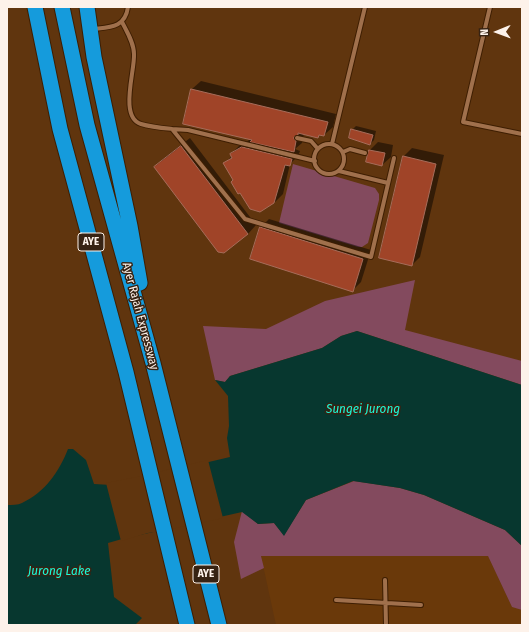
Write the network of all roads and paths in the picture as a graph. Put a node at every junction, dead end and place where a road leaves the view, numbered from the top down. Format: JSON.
{"nodes":[{"id":1,"x":35,"y":7,"type":"edge"},
{"id":2,"x":62,"y":7,"type":"edge"},
{"id":3,"x":87,"y":7,"type":"edge"},
{"id":4,"x":128,"y":7,"type":"edge"},
{"id":5,"x":365,"y":7,"type":"edge"},
{"id":6,"x":490,"y":7,"type":"edge"},
{"id":7,"x":122,"y":22,"type":"junction"},
{"id":8,"x":90,"y":30,"type":"junction"},
{"id":9,"x":172,"y":129,"type":"junction"},
{"id":10,"x":522,"y":134,"type":"edge"},
{"id":11,"x":297,"y":138,"type":"dead end"},
{"id":12,"x":332,"y":144,"type":"junction"},
{"id":13,"x":318,"y":149,"type":"junction"},
{"id":14,"x":343,"y":152,"type":"junction"},
{"id":15,"x":365,"y":153,"type":"dead end"},
{"id":16,"x":394,"y":158,"type":"dead end"},
{"id":17,"x":315,"y":161,"type":"junction"},
{"id":18,"x":339,"y":171,"type":"junction"},
{"id":19,"x":388,"y":183,"type":"junction"},
{"id":20,"x":153,"y":363,"type":"junction"},
{"id":21,"x":386,"y":580,"type":"dead end"},
{"id":22,"x":336,"y":600,"type":"dead end"},
{"id":23,"x":386,"y":603,"type":"junction"},
{"id":24,"x":421,"y":605,"type":"dead end"},
{"id":25,"x":187,"y":625,"type":"edge"},
{"id":26,"x":219,"y":625,"type":"edge"},
{"id":27,"x":386,"y":625,"type":"edge"}],
"edges":[{"from":1,"to":25,"type":"highway","number":"AYE"},
{"from":2,"to":20,"type":"highway","name":"Ayer Rajah Expressway","number":"AYE"},
{"from":3,"to":8,"type":"highway"},
{"from":4,"to":7,"type":"lane"},
{"from":5,"to":12,"type":"lane"},
{"from":6,"to":10,"type":"lane"},
{"from":7,"to":8,"type":"lane"},
{"from":7,"to":9,"type":"lane"},
{"from":8,"to":20,"type":"highway"},
{"from":9,"to":17,"type":"lane"},
{"from":9,"to":19,"type":"lane"},
{"from":11,"to":13,"type":"lane"},
{"from":12,"to":13,"type":"lane"},
{"from":12,"to":14,"type":"lane"},
{"from":13,"to":17,"type":"lane"},
{"from":14,"to":15,"type":"lane"},
{"from":14,"to":18,"type":"lane"},
{"from":16,"to":19,"type":"lane"},
{"from":17,"to":18,"type":"lane"},
{"from":18,"to":19,"type":"lane"},
{"from":20,"to":26,"type":"highway","name":"Ayer Rajah Expressway","number":"AYE"},
{"from":21,"to":23,"type":"lane"},
{"from":22,"to":23,"type":"lane"},
{"from":23,"to":24,"type":"lane"},
{"from":23,"to":27,"type":"lane"}]}
